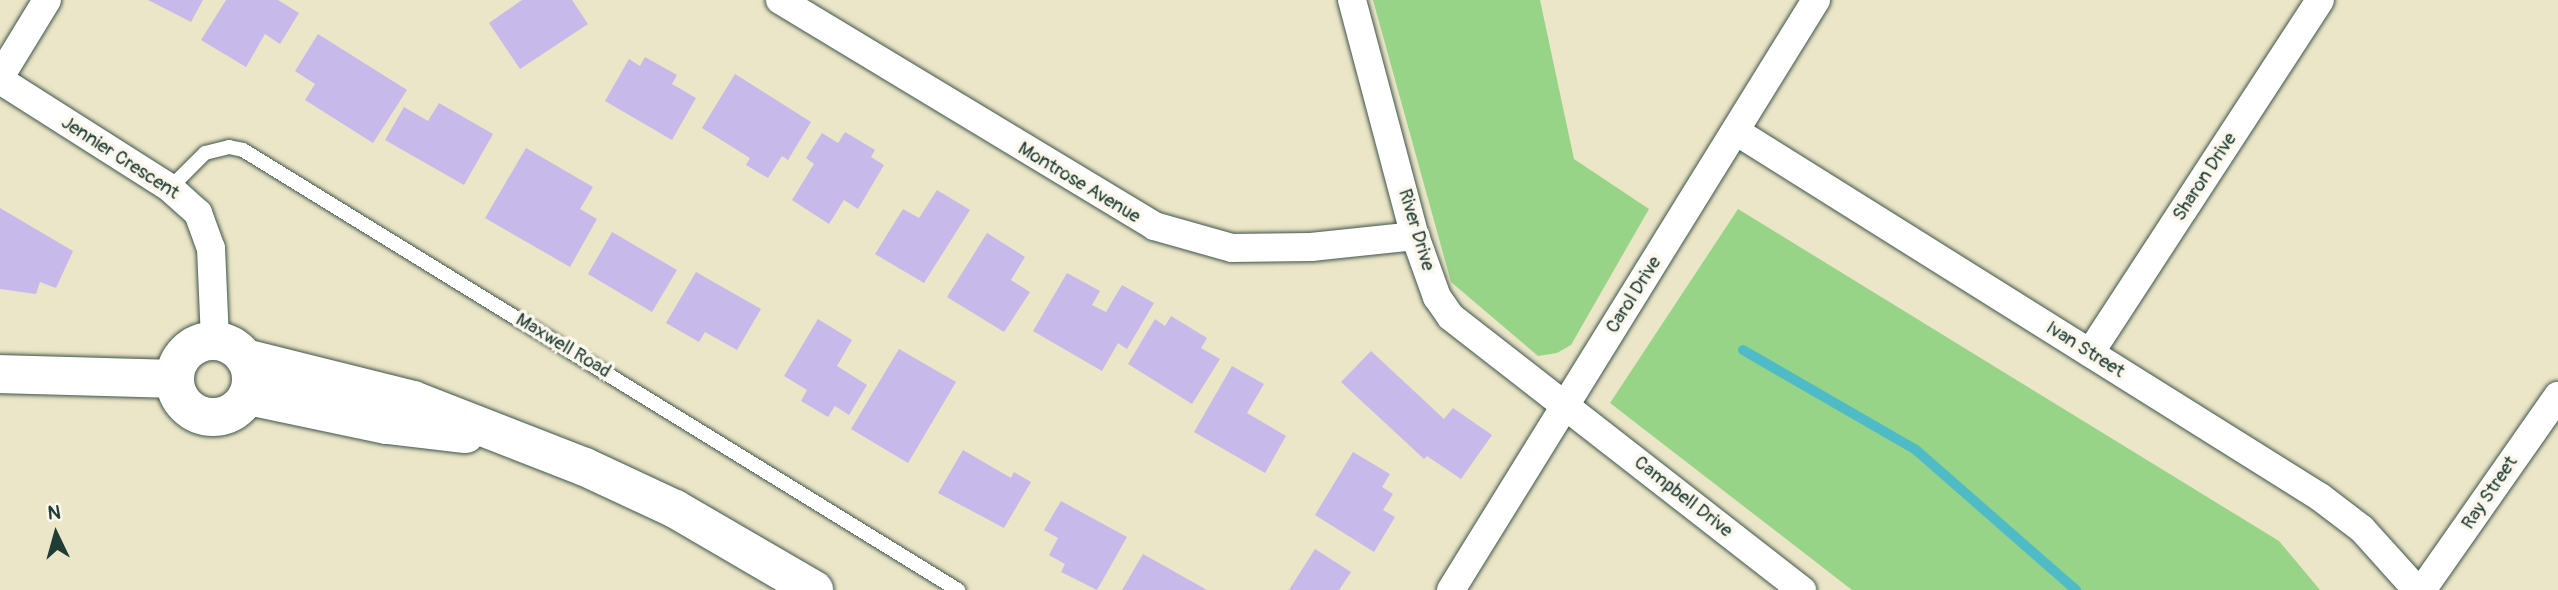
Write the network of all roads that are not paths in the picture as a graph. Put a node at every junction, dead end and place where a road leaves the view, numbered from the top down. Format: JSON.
{"nodes":[{"id":1,"x":47,"y":0,"type":"edge"},
{"id":2,"x":780,"y":0,"type":"edge"},
{"id":3,"x":1352,"y":0,"type":"edge"},
{"id":4,"x":1816,"y":0,"type":"edge"},
{"id":5,"x":2320,"y":0,"type":"edge"},
{"id":6,"x":2,"y":83,"type":"edge"},
{"id":7,"x":1737,"y":132,"type":"junction"},
{"id":8,"x":170,"y":188,"type":"junction"},
{"id":9,"x":1415,"y":236,"type":"junction"},
{"id":10,"x":230,"y":350,"type":"junction"},
{"id":11,"x":2090,"y":353,"type":"junction"},
{"id":12,"x":0,"y":373,"type":"edge"},
{"id":13,"x":175,"y":379,"type":"junction"},
{"id":14,"x":248,"y":396,"type":"junction"},
{"id":15,"x":2558,"y":396,"type":"edge"},
{"id":16,"x":1564,"y":405,"type":"junction"},
{"id":17,"x":498,"y":435,"type":"junction"},
{"id":18,"x":814,"y":590,"type":"edge"},
{"id":19,"x":958,"y":590,"type":"edge"},
{"id":20,"x":1451,"y":590,"type":"edge"},
{"id":21,"x":1802,"y":590,"type":"edge"},
{"id":22,"x":2417,"y":590,"type":"edge"},
{"id":23,"x":2422,"y":590,"type":"edge"}],
"edges":[{"from":1,"to":6,"type":"street","name":"Jennier Crescent"},
{"from":2,"to":9,"type":"street","name":"Montrose Avenue"},
{"from":3,"to":9,"type":"street","name":"River Drive"},
{"from":4,"to":7,"type":"street","name":"Carol Drive"},
{"from":5,"to":11,"type":"street","name":"Sharon Drive"},
{"from":6,"to":8,"type":"street","name":"Jennier Crescent"},
{"from":7,"to":11,"type":"street","name":"Ivan Street"},
{"from":7,"to":16,"type":"street","name":"Carol Drive"},
{"from":8,"to":10,"type":"street","name":"Jennier Crescent"},
{"from":8,"to":19,"type":"lane","name":"Maxwell Road"},
{"from":9,"to":16,"type":"street","name":"River Drive"},
{"from":10,"to":13,"type":"street"},
{"from":10,"to":14,"type":"street"},
{"from":10,"to":17,"type":"street"},
{"from":11,"to":22,"type":"street","name":"Ivan Street"},
{"from":12,"to":13,"type":"street"},
{"from":13,"to":14,"type":"street"},
{"from":14,"to":17,"type":"street"},
{"from":15,"to":23,"type":"street","name":"Ray Street"},
{"from":16,"to":20,"type":"street","name":"Carol Drive"},
{"from":16,"to":21,"type":"street","name":"Campbell Drive"},
{"from":17,"to":18,"type":"street"}]}
